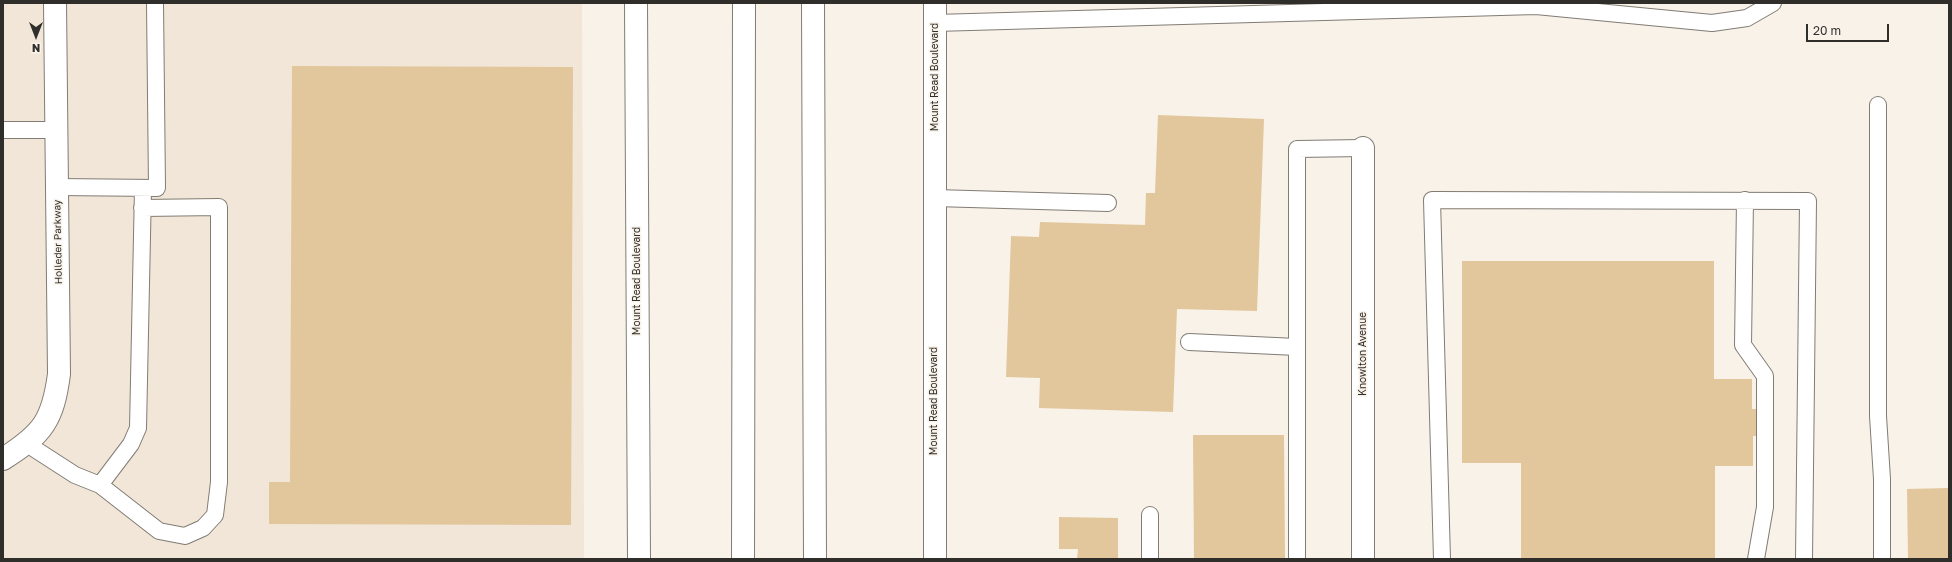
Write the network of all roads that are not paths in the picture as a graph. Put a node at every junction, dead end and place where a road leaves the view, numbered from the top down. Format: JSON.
{"nodes":[{"id":1,"x":55,"y":3,"type":"edge"},
{"id":2,"x":155,"y":3,"type":"edge"},
{"id":3,"x":636,"y":3,"type":"edge"},
{"id":4,"x":744,"y":3,"type":"edge"},
{"id":5,"x":813,"y":3,"type":"edge"},
{"id":6,"x":1773,"y":3,"type":"edge"},
{"id":7,"x":935,"y":13,"type":"edge"},
{"id":8,"x":1878,"y":105,"type":"dead end"},
{"id":9,"x":3,"y":130,"type":"edge"},
{"id":10,"x":57,"y":130,"type":"junction"},
{"id":11,"x":1363,"y":148,"type":"joint"},
{"id":12,"x":57,"y":187,"type":"junction"},
{"id":13,"x":143,"y":188,"type":"junction"},
{"id":14,"x":935,"y":198,"type":"junction"},
{"id":15,"x":1745,"y":200,"type":"junction"},
{"id":16,"x":1108,"y":203,"type":"dead end"},
{"id":17,"x":142,"y":208,"type":"junction"},
{"id":18,"x":1190,"y":342,"type":"dead end"},
{"id":19,"x":1297,"y":347,"type":"junction"},
{"id":20,"x":27,"y":444,"type":"junction"},
{"id":21,"x":3,"y":459,"type":"edge"},
{"id":22,"x":100,"y":485,"type":"junction"},
{"id":23,"x":1150,"y":515,"type":"dead end"},
{"id":24,"x":639,"y":559,"type":"edge"},
{"id":25,"x":743,"y":559,"type":"edge"},
{"id":26,"x":815,"y":559,"type":"edge"},
{"id":27,"x":935,"y":559,"type":"edge"},
{"id":28,"x":1150,"y":559,"type":"edge"},
{"id":29,"x":1298,"y":559,"type":"edge"},
{"id":30,"x":1363,"y":559,"type":"edge"},
{"id":31,"x":1442,"y":559,"type":"edge"},
{"id":32,"x":1756,"y":559,"type":"edge"},
{"id":33,"x":1804,"y":559,"type":"edge"},
{"id":34,"x":1882,"y":559,"type":"edge"}],
"edges":[{"from":1,"to":10,"type":"street","name":"Holleder Parkway"},
{"from":2,"to":13,"type":"lane"},
{"from":3,"to":24,"type":"street","name":"Mount Read Boulevard"},
{"from":4,"to":25,"type":"street"},
{"from":5,"to":26,"type":"street"},
{"from":6,"to":7,"type":"lane"},
{"from":7,"to":14,"type":"street","name":"Mount Read Boulevard"},
{"from":8,"to":34,"type":"lane"},
{"from":9,"to":10,"type":"lane"},
{"from":10,"to":12,"type":"street","name":"Holleder Parkway"},
{"from":11,"to":19,"type":"lane"},
{"from":11,"to":30,"type":"street","name":"Knowlton Avenue"},
{"from":12,"to":13,"type":"lane"},
{"from":12,"to":20,"type":"street","name":"Holleder Parkway"},
{"from":13,"to":17,"type":"lane"},
{"from":14,"to":16,"type":"lane"},
{"from":14,"to":27,"type":"street","name":"Mount Read Boulevard"},
{"from":15,"to":31,"type":"lane"},
{"from":15,"to":32,"type":"lane"},
{"from":15,"to":33,"type":"lane"},
{"from":17,"to":22,"type":"lane"},
{"from":17,"to":22,"type":"lane"},
{"from":18,"to":19,"type":"lane"},
{"from":19,"to":29,"type":"lane"},
{"from":20,"to":21,"type":"street","name":"Holleder Parkway"},
{"from":20,"to":22,"type":"lane"},
{"from":23,"to":28,"type":"lane"}]}
